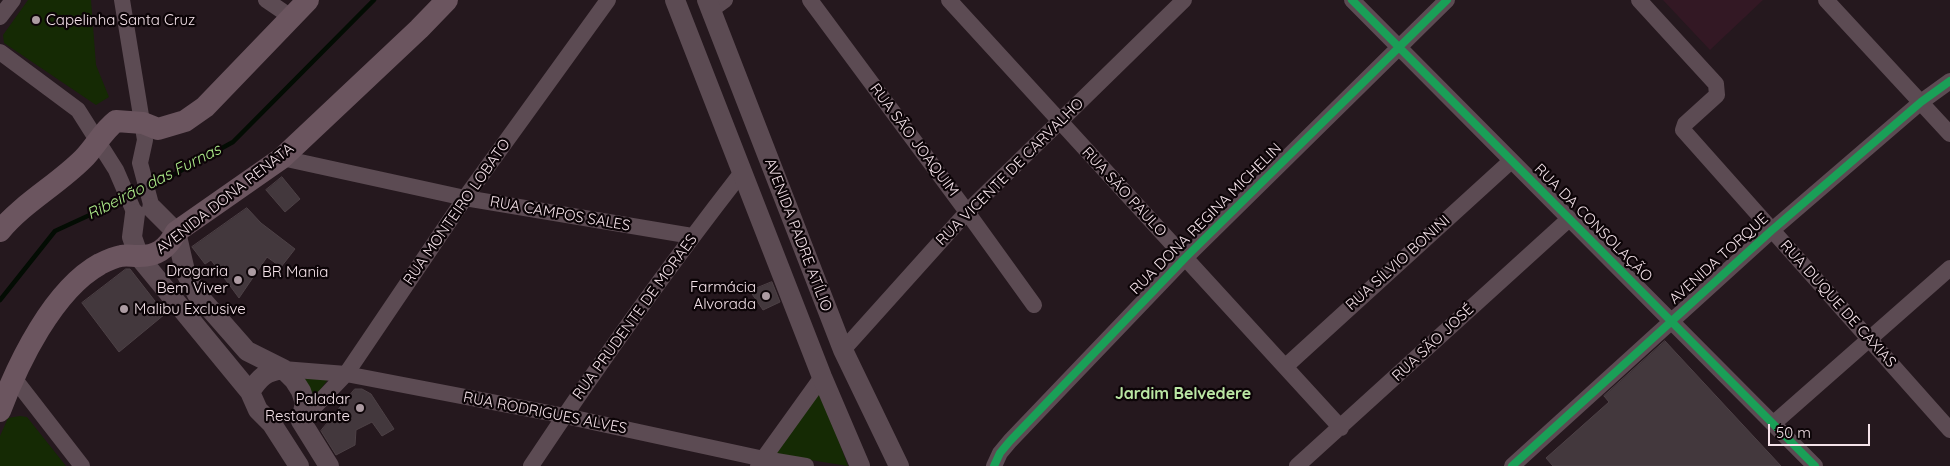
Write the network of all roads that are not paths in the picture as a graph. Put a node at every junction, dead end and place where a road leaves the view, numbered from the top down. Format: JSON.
{"nodes":[{"id":1,"x":13,"y":0,"type":"edge"},
{"id":2,"x":122,"y":0,"type":"edge"},
{"id":3,"x":266,"y":0,"type":"edge"},
{"id":4,"x":308,"y":0,"type":"edge"},
{"id":5,"x":446,"y":0,"type":"edge"},
{"id":6,"x":608,"y":0,"type":"edge"},
{"id":7,"x":675,"y":0,"type":"edge"},
{"id":8,"x":810,"y":0,"type":"edge"},
{"id":9,"x":949,"y":0,"type":"edge"},
{"id":10,"x":1184,"y":0,"type":"edge"},
{"id":11,"x":1352,"y":0,"type":"edge"},
{"id":12,"x":1447,"y":0,"type":"edge"},
{"id":13,"x":1639,"y":0,"type":"edge"},
{"id":14,"x":1826,"y":0,"type":"edge"},
{"id":15,"x":714,"y":3,"type":"edge"},
{"id":16,"x":0,"y":18,"type":"edge"},
{"id":17,"x":291,"y":18,"type":"junction"},
{"id":18,"x":1398,"y":47,"type":"junction"},
{"id":19,"x":0,"y":52,"type":"edge"},
{"id":20,"x":1950,"y":81,"type":"edge"},
{"id":21,"x":1920,"y":102,"type":"junction"},
{"id":22,"x":1060,"y":122,"type":"junction"},
{"id":23,"x":142,"y":123,"type":"junction"},
{"id":24,"x":1950,"y":134,"type":"edge"},
{"id":25,"x":97,"y":142,"type":"junction"},
{"id":26,"x":282,"y":158,"type":"junction"},
{"id":27,"x":1511,"y":161,"type":"junction"},
{"id":28,"x":743,"y":171,"type":"junction"},
{"id":29,"x":465,"y":198,"type":"junction"},
{"id":30,"x":144,"y":211,"type":"junction"},
{"id":31,"x":967,"y":212,"type":"junction"},
{"id":32,"x":1569,"y":219,"type":"junction"},
{"id":33,"x":0,"y":231,"type":"edge"},
{"id":34,"x":1771,"y":231,"type":"junction"},
{"id":35,"x":176,"y":232,"type":"junction"},
{"id":36,"x":692,"y":236,"type":"junction"},
{"id":37,"x":139,"y":257,"type":"junction"},
{"id":38,"x":1185,"y":258,"type":"junction"},
{"id":39,"x":1950,"y":268,"type":"edge"},
{"id":40,"x":1034,"y":305,"type":"dead end"},
{"id":41,"x":1671,"y":321,"type":"junction"},
{"id":42,"x":1870,"y":339,"type":"junction"},
{"id":43,"x":843,"y":350,"type":"junction"},
{"id":44,"x":1286,"y":366,"type":"junction"},
{"id":45,"x":282,"y":369,"type":"junction"},
{"id":46,"x":346,"y":374,"type":"junction"},
{"id":47,"x":13,"y":377,"type":"junction"},
{"id":48,"x":822,"y":377,"type":"junction"},
{"id":49,"x":250,"y":392,"type":"junction"},
{"id":50,"x":0,"y":411,"type":"edge"},
{"id":51,"x":564,"y":416,"type":"junction"},
{"id":52,"x":301,"y":421,"type":"junction"},
{"id":53,"x":1774,"y":423,"type":"junction"},
{"id":54,"x":272,"y":424,"type":"junction"},
{"id":55,"x":1341,"y":428,"type":"junction"},
{"id":56,"x":1950,"y":430,"type":"edge"},
{"id":57,"x":761,"y":462,"type":"edge"},
{"id":58,"x":82,"y":466,"type":"edge"},
{"id":59,"x":299,"y":466,"type":"edge"},
{"id":60,"x":329,"y":466,"type":"edge"},
{"id":61,"x":531,"y":466,"type":"edge"},
{"id":62,"x":806,"y":466,"type":"edge"},
{"id":63,"x":860,"y":466,"type":"edge"},
{"id":64,"x":899,"y":466,"type":"edge"},
{"id":65,"x":994,"y":466,"type":"edge"},
{"id":66,"x":1298,"y":466,"type":"edge"},
{"id":67,"x":1512,"y":466,"type":"edge"},
{"id":68,"x":1815,"y":466,"type":"edge"}],
"edges":[{"from":1,"to":16,"type":"street"},
{"from":2,"to":23,"type":"street"},
{"from":3,"to":17,"type":"street"},
{"from":4,"to":17,"type":"main road"},
{"from":5,"to":26,"type":"main road","name":"AVENIDA DONA RENATA"},
{"from":6,"to":29,"type":"street","name":"RUA MONTEIRO LOBATO"},
{"from":7,"to":28,"type":"street","name":"AVENIDA PADRE ATÍLIO"},
{"from":8,"to":31,"type":"street","name":"RUA SÃO JOAQUIM"},
{"from":9,"to":22,"type":"street","name":"RUA SÃO PAULO"},
{"from":10,"to":22,"type":"street","name":"RUA VICENTE DE CARVALHO"},
{"from":11,"to":18,"type":"street","name":"RUA DA CONSOLAÇÃO"},
{"from":12,"to":18,"type":"street","name":"RUA DONA REGINA MICHELIN"},
{"from":13,"to":34,"type":"street","name":"RUA DUQUE DE CAXIAS"},
{"from":14,"to":21,"type":"street"},
{"from":15,"to":43,"type":"street","name":"AVENIDA PADRE ATÍLIO"},
{"from":17,"to":23,"type":"main road"},
{"from":18,"to":27,"type":"street","name":"RUA DA CONSOLAÇÃO"},
{"from":18,"to":38,"type":"street","name":"RUA DONA REGINA MICHELIN"},
{"from":19,"to":25,"type":"street"},
{"from":20,"to":21,"type":"street","name":"AVENIDA TORQUE"},
{"from":21,"to":24,"type":"street"},
{"from":21,"to":34,"type":"street","name":"AVENIDA TORQUE"},
{"from":22,"to":31,"type":"street","name":"RUA VICENTE DE CARVALHO"},
{"from":22,"to":38,"type":"street","name":"RUA SÃO PAULO"},
{"from":23,"to":25,"type":"main road"},
{"from":23,"to":30,"type":"street"},
{"from":25,"to":30,"type":"street"},
{"from":25,"to":33,"type":"main road"},
{"from":26,"to":29,"type":"street","name":"RUA CAMPOS SALES"},
{"from":26,"to":35,"type":"main road","name":"AVENIDA DONA RENATA"},
{"from":27,"to":32,"type":"street","name":"RUA DA CONSOLAÇÃO"},
{"from":27,"to":44,"type":"street","name":"RUA SÍLVIO BONINI"},
{"from":28,"to":36,"type":"street","name":"RUA PRUDENTE DE MORAES"},
{"from":28,"to":48,"type":"street","name":"AVENIDA PADRE ATÍLIO"},
{"from":29,"to":36,"type":"street","name":"RUA CAMPOS SALES"},
{"from":29,"to":46,"type":"street","name":"RUA MONTEIRO LOBATO"},
{"from":30,"to":35,"type":"street"},
{"from":30,"to":37,"type":"street"},
{"from":31,"to":40,"type":"street","name":"RUA SÃO JOAQUIM"},
{"from":31,"to":43,"type":"street","name":"RUA VICENTE DE CARVALHO"},
{"from":32,"to":41,"type":"street","name":"RUA DA CONSOLAÇÃO"},
{"from":32,"to":55,"type":"street","name":"RUA SÃO JOSÉ"},
{"from":34,"to":41,"type":"street","name":"AVENIDA TORQUE"},
{"from":34,"to":42,"type":"street","name":"RUA DUQUE DE CAXIAS"},
{"from":35,"to":37,"type":"main road","name":"AVENIDA DONA RENATA"},
{"from":35,"to":45,"type":"street"},
{"from":36,"to":51,"type":"street","name":"RUA PRUDENTE DE MORAES"},
{"from":37,"to":47,"type":"main road","name":"AVENIDA DONA RENATA"},
{"from":37,"to":49,"type":"street"},
{"from":38,"to":44,"type":"street","name":"RUA SÃO PAULO"},
{"from":38,"to":65,"type":"street","name":"RUA DONA REGINA MICHELIN"},
{"from":39,"to":42,"type":"street"},
{"from":41,"to":53,"type":"street","name":"RUA DA CONSOLAÇÃO"},
{"from":41,"to":67,"type":"street","name":"AVENIDA TORQUE"},
{"from":42,"to":53,"type":"street"},
{"from":42,"to":56,"type":"street","name":"RUA DUQUE DE CAXIAS"},
{"from":43,"to":64,"type":"street","name":"AVENIDA PADRE ATÍLIO"},
{"from":44,"to":55,"type":"street","name":"RUA SÃO PAULO"},
{"from":45,"to":46,"type":"street","name":"RUA RODRIGUES ALVES"},
{"from":45,"to":49,"type":"street"},
{"from":45,"to":52,"type":"street"},
{"from":46,"to":51,"type":"street","name":"RUA RODRIGUES ALVES"},
{"from":46,"to":52,"type":"street","name":"RUA MONTEIRO LOBATO"},
{"from":47,"to":50,"type":"main road","name":"AVENIDA DONA RENATA"},
{"from":47,"to":58,"type":"street"},
{"from":48,"to":57,"type":"street"},
{"from":48,"to":63,"type":"street","name":"AVENIDA PADRE ATÍLIO"},
{"from":49,"to":54,"type":"street"},
{"from":51,"to":57,"type":"street","name":"RUA RODRIGUES ALVES"},
{"from":51,"to":61,"type":"street","name":"RUA PRUDENTE DE MORAES"},
{"from":52,"to":54,"type":"street"},
{"from":52,"to":60,"type":"street"},
{"from":53,"to":68,"type":"street","name":"RUA DA CONSOLAÇÃO"},
{"from":54,"to":59,"type":"street"},
{"from":55,"to":66,"type":"street","name":"RUA SÃO JOSÉ"},
{"from":57,"to":62,"type":"street","name":"RUA RODRIGUES ALVES"}]}
